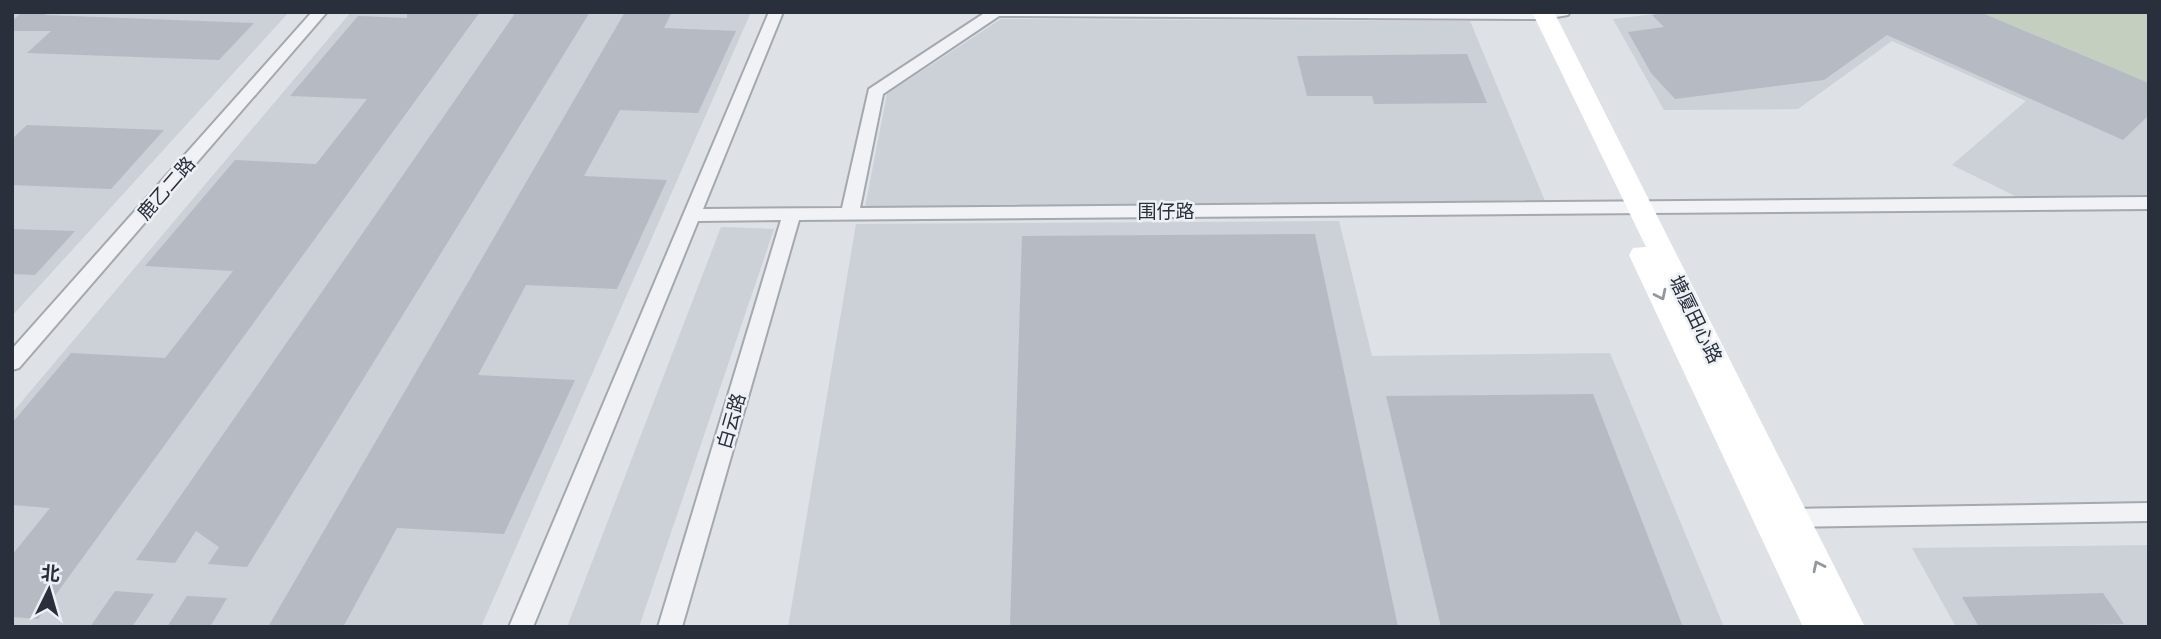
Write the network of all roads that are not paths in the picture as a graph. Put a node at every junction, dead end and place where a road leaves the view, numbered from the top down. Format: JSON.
{"nodes":[{"id":1,"x":320,"y":12,"type":"edge"},
{"id":2,"x":776,"y":12,"type":"edge"},
{"id":3,"x":1011,"y":12,"type":"edge"},
{"id":4,"x":1221,"y":13,"type":"edge"},
{"id":5,"x":1541,"y":13,"type":"edge"},
{"id":6,"x":2149,"y":204,"type":"edge"},
{"id":7,"x":1630,"y":208,"type":"junction"},
{"id":8,"x":792,"y":214,"type":"junction"},
{"id":9,"x":850,"y":214,"type":"junction"},
{"id":10,"x":692,"y":215,"type":"junction"},
{"id":11,"x":12,"y":363,"type":"edge"},
{"id":12,"x":2149,"y":512,"type":"edge"},
{"id":13,"x":1781,"y":518,"type":"junction"},
{"id":14,"x":521,"y":627,"type":"edge"},
{"id":15,"x":670,"y":627,"type":"edge"},
{"id":16,"x":1821,"y":627,"type":"edge"},
{"id":17,"x":1848,"y":627,"type":"edge"}],
"edges":[{"from":1,"to":11,"type":"street","name":"鹿乙二路"},
{"from":2,"to":10,"type":"street"},
{"from":3,"to":4,"type":"street"},
{"from":3,"to":9,"type":"street"},
{"from":4,"to":5,"type":"street"},
{"from":5,"to":7,"type":"main road","name":"塘厦田心路"},
{"from":6,"to":7,"type":"street"},
{"from":7,"to":9,"type":"street","name":"围仔路"},
{"from":7,"to":13,"type":"main road","name":"塘厦田心路"},
{"from":8,"to":9,"type":"street","name":"围仔路"},
{"from":8,"to":10,"type":"street","name":"围仔路"},
{"from":8,"to":15,"type":"street","name":"白云路"},
{"from":10,"to":14,"type":"street"},
{"from":12,"to":13,"type":"street"},
{"from":13,"to":16,"type":"main road","name":"塘厦田心路"},
{"from":17,"to":13,"type":"main road","name":"塘厦田心路","one_way":true}]}
